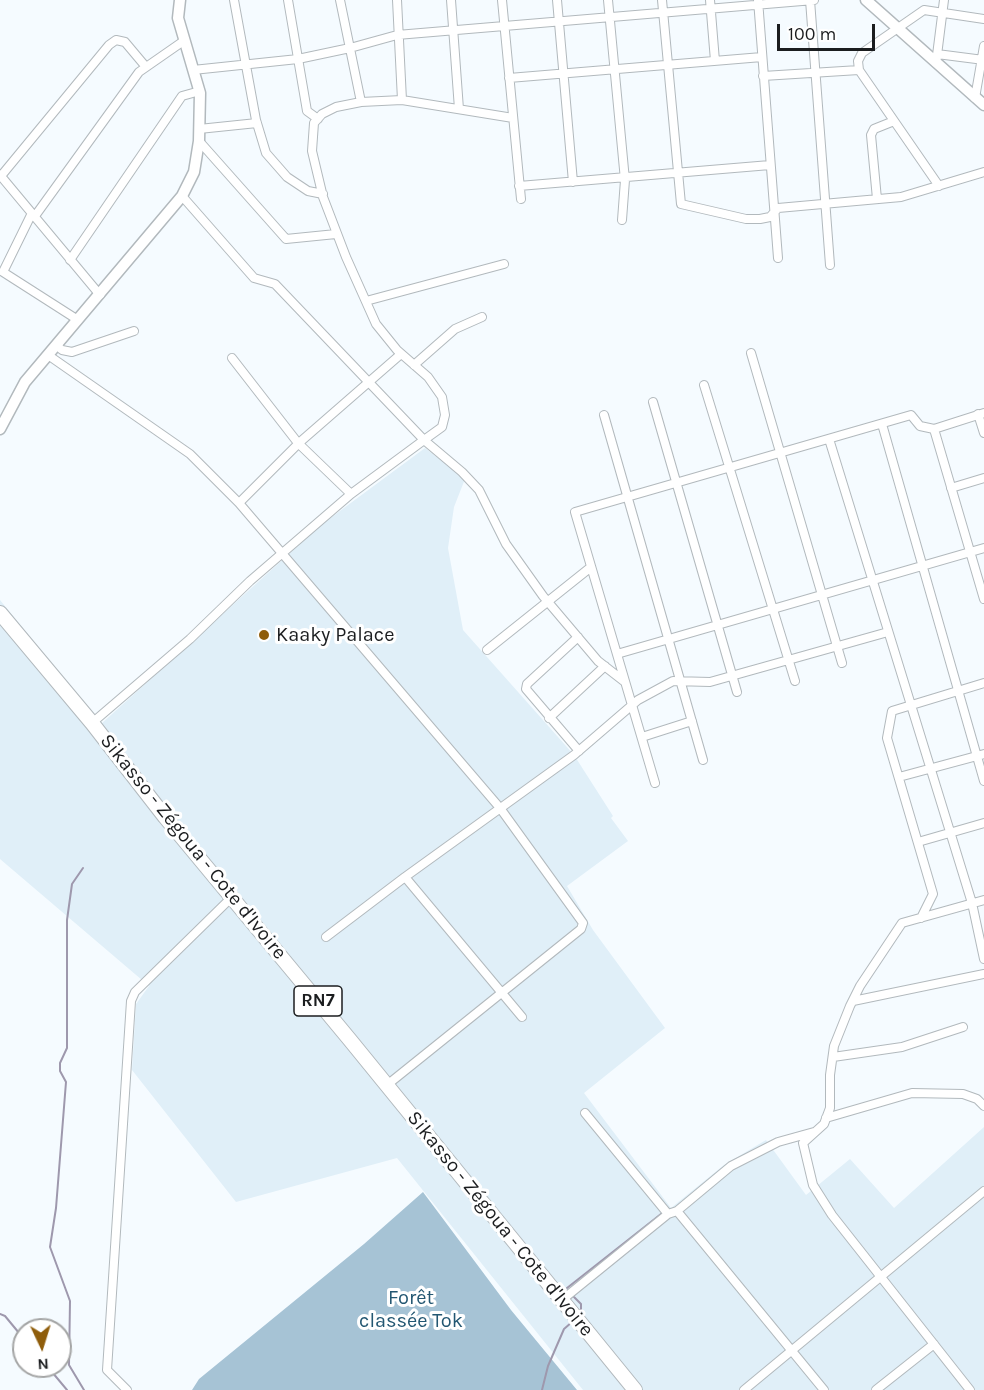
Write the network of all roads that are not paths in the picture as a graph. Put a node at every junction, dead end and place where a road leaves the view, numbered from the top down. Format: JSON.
{"nodes":[{"id":1,"x":180,"y":0,"type":"edge"},
{"id":2,"x":234,"y":0,"type":"edge"},
{"id":3,"x":288,"y":0,"type":"edge"},
{"id":4,"x":340,"y":0,"type":"edge"},
{"id":5,"x":397,"y":0,"type":"edge"},
{"id":6,"x":451,"y":0,"type":"edge"},
{"id":7,"x":502,"y":0,"type":"edge"},
{"id":8,"x":556,"y":0,"type":"edge"},
{"id":9,"x":608,"y":0,"type":"edge"},
{"id":10,"x":662,"y":0,"type":"edge"},
{"id":11,"x":811,"y":0,"type":"edge"},
{"id":12,"x":866,"y":0,"type":"edge"},
{"id":13,"x":945,"y":0,"type":"edge"},
{"id":14,"x":758,"y":2,"type":"edge"},
{"id":15,"x":710,"y":4,"type":"edge"},
{"id":16,"x":943,"y":12,"type":"junction"},
{"id":17,"x":663,"y":13,"type":"junction"},
{"id":18,"x":610,"y":17,"type":"junction"},
{"id":19,"x":984,"y":19,"type":"edge"},
{"id":20,"x":558,"y":22,"type":"junction"},
{"id":21,"x":504,"y":26,"type":"junction"},
{"id":22,"x":454,"y":30,"type":"junction"},
{"id":23,"x":898,"y":30,"type":"junction"},
{"id":24,"x":399,"y":35,"type":"junction"},
{"id":25,"x":185,"y":40,"type":"junction"},
{"id":26,"x":984,"y":46,"type":"edge"},
{"id":27,"x":350,"y":48,"type":"junction"},
{"id":28,"x":762,"y":57,"type":"junction"},
{"id":29,"x":298,"y":58,"type":"junction"},
{"id":30,"x":936,"y":59,"type":"junction"},
{"id":31,"x":983,"y":60,"type":"edge"},
{"id":32,"x":715,"y":61,"type":"junction"},
{"id":33,"x":246,"y":64,"type":"junction"},
{"id":34,"x":668,"y":65,"type":"junction"},
{"id":35,"x":146,"y":67,"type":"junction"},
{"id":36,"x":615,"y":69,"type":"junction"},
{"id":37,"x":193,"y":70,"type":"junction"},
{"id":38,"x":859,"y":70,"type":"junction"},
{"id":39,"x":563,"y":73,"type":"junction"},
{"id":40,"x":815,"y":73,"type":"junction"},
{"id":41,"x":764,"y":76,"type":"junction"},
{"id":42,"x":509,"y":78,"type":"junction"},
{"id":43,"x":200,"y":91,"type":"junction"},
{"id":44,"x":402,"y":100,"type":"junction"},
{"id":45,"x":360,"y":102,"type":"junction"},
{"id":46,"x":980,"y":102,"type":"edge"},
{"id":47,"x":459,"y":109,"type":"junction"},
{"id":48,"x":513,"y":118,"type":"junction"},
{"id":49,"x":318,"y":119,"type":"junction"},
{"id":50,"x":894,"y":121,"type":"junction"},
{"id":51,"x":257,"y":123,"type":"junction"},
{"id":52,"x":199,"y":129,"type":"junction"},
{"id":53,"x":199,"y":141,"type":"junction"},
{"id":54,"x":770,"y":165,"type":"junction"},
{"id":55,"x":984,"y":172,"type":"edge"},
{"id":56,"x":678,"y":173,"type":"junction"},
{"id":57,"x":1,"y":175,"type":"edge"},
{"id":58,"x":624,"y":177,"type":"junction"},
{"id":59,"x":573,"y":182,"type":"junction"},
{"id":60,"x":519,"y":186,"type":"junction"},
{"id":61,"x":939,"y":186,"type":"junction"},
{"id":62,"x":323,"y":195,"type":"junction"},
{"id":63,"x":183,"y":196,"type":"junction"},
{"id":64,"x":520,"y":199,"type":"dead end"},
{"id":65,"x":877,"y":199,"type":"junction"},
{"id":66,"x":825,"y":204,"type":"junction"},
{"id":67,"x":774,"y":212,"type":"junction"},
{"id":68,"x":33,"y":215,"type":"junction"},
{"id":69,"x":622,"y":220,"type":"dead end"},
{"id":70,"x":336,"y":234,"type":"junction"},
{"id":71,"x":778,"y":258,"type":"dead end"},
{"id":72,"x":70,"y":260,"type":"junction"},
{"id":73,"x":504,"y":264,"type":"dead end"},
{"id":74,"x":830,"y":265,"type":"dead end"},
{"id":75,"x":100,"y":295,"type":"junction"},
{"id":76,"x":366,"y":301,"type":"junction"},
{"id":77,"x":482,"y":317,"type":"dead end"},
{"id":78,"x":78,"y":320,"type":"junction"},
{"id":79,"x":134,"y":331,"type":"dead end"},
{"id":80,"x":56,"y":345,"type":"junction"},
{"id":81,"x":751,"y":353,"type":"dead end"},
{"id":82,"x":401,"y":354,"type":"junction"},
{"id":83,"x":48,"y":355,"type":"junction"},
{"id":84,"x":232,"y":358,"type":"dead end"},
{"id":85,"x":414,"y":365,"type":"junction"},
{"id":86,"x":369,"y":382,"type":"junction"},
{"id":87,"x":705,"y":385,"type":"dead end"},
{"id":88,"x":653,"y":402,"type":"dead end"},
{"id":89,"x":981,"y":413,"type":"edge"},
{"id":90,"x":604,"y":415,"type":"dead end"},
{"id":91,"x":882,"y":423,"type":"junction"},
{"id":92,"x":0,"y":429,"type":"edge"},
{"id":93,"x":934,"y":429,"type":"junction"},
{"id":94,"x":984,"y":433,"type":"edge"},
{"id":95,"x":829,"y":439,"type":"junction"},
{"id":96,"x":424,"y":440,"type":"junction"},
{"id":97,"x":298,"y":443,"type":"junction"},
{"id":98,"x":780,"y":453,"type":"junction"},
{"id":99,"x":730,"y":467,"type":"junction"},
{"id":100,"x":984,"y":478,"type":"edge"},
{"id":101,"x":677,"y":483,"type":"junction"},
{"id":102,"x":951,"y":488,"type":"junction"},
{"id":103,"x":351,"y":494,"type":"junction"},
{"id":104,"x":627,"y":497,"type":"junction"},
{"id":105,"x":239,"y":503,"type":"junction"},
{"id":106,"x":984,"y":548,"type":"edge"},
{"id":107,"x":283,"y":552,"type":"junction"},
{"id":108,"x":970,"y":552,"type":"junction"},
{"id":109,"x":591,"y":567,"type":"junction"},
{"id":110,"x":922,"y":567,"type":"junction"},
{"id":111,"x":872,"y":582,"type":"junction"},
{"id":112,"x":822,"y":595,"type":"junction"},
{"id":113,"x":984,"y":599,"type":"edge"},
{"id":114,"x":548,"y":602,"type":"junction"},
{"id":115,"x":773,"y":609,"type":"junction"},
{"id":116,"x":0,"y":612,"type":"edge"},
{"id":117,"x":718,"y":625,"type":"junction"},
{"id":118,"x":888,"y":632,"type":"junction"},
{"id":119,"x":578,"y":637,"type":"junction"},
{"id":120,"x":669,"y":639,"type":"junction"},
{"id":121,"x":837,"y":646,"type":"junction"},
{"id":122,"x":487,"y":650,"type":"dead end"},
{"id":123,"x":617,"y":654,"type":"junction"},
{"id":124,"x":788,"y":659,"type":"junction"},
{"id":125,"x":842,"y":663,"type":"dead end"},
{"id":126,"x":605,"y":666,"type":"junction"},
{"id":127,"x":732,"y":675,"type":"junction"},
{"id":128,"x":680,"y":681,"type":"junction"},
{"id":129,"x":795,"y":681,"type":"dead end"},
{"id":130,"x":625,"y":682,"type":"junction"},
{"id":131,"x":984,"y":682,"type":"edge"},
{"id":132,"x":958,"y":691,"type":"junction"},
{"id":133,"x":737,"y":692,"type":"dead end"},
{"id":134,"x":910,"y":705,"type":"junction"},
{"id":135,"x":632,"y":706,"type":"junction"},
{"id":136,"x":549,"y":718,"type":"junction"},
{"id":137,"x":692,"y":721,"type":"junction"},
{"id":138,"x":92,"y":723,"type":"junction"},
{"id":139,"x":642,"y":737,"type":"junction"},
{"id":140,"x":579,"y":751,"type":"junction"},
{"id":141,"x":980,"y":755,"type":"edge"},
{"id":142,"x":703,"y":760,"type":"dead end"},
{"id":143,"x":930,"y":769,"type":"junction"},
{"id":144,"x":898,"y":777,"type":"junction"},
{"id":145,"x":984,"y":781,"type":"edge"},
{"id":146,"x":655,"y":783,"type":"dead end"},
{"id":147,"x":500,"y":807,"type":"junction"},
{"id":148,"x":984,"y":823,"type":"edge"},
{"id":149,"x":949,"y":832,"type":"junction"},
{"id":150,"x":918,"y":842,"type":"junction"},
{"id":151,"x":405,"y":877,"type":"junction"},
{"id":152,"x":232,"y":897,"type":"junction"},
{"id":153,"x":984,"y":900,"type":"edge"},
{"id":154,"x":972,"y":903,"type":"junction"},
{"id":155,"x":921,"y":918,"type":"junction"},
{"id":156,"x":326,"y":937,"type":"dead end"},
{"id":157,"x":984,"y":959,"type":"edge"},
{"id":158,"x":984,"y":974,"type":"edge"},
{"id":159,"x":502,"y":993,"type":"junction"},
{"id":160,"x":853,"y":1001,"type":"junction"},
{"id":161,"x":522,"y":1017,"type":"dead end"},
{"id":162,"x":963,"y":1028,"type":"dead end"},
{"id":163,"x":832,"y":1058,"type":"junction"},
{"id":164,"x":387,"y":1085,"type":"junction"},
{"id":165,"x":984,"y":1106,"type":"edge"},
{"id":166,"x":585,"y":1113,"type":"dead end"},
{"id":167,"x":826,"y":1118,"type":"junction"},
{"id":168,"x":816,"y":1131,"type":"junction"},
{"id":169,"x":984,"y":1191,"type":"edge"},
{"id":170,"x":677,"y":1211,"type":"junction"},
{"id":171,"x":668,"y":1214,"type":"junction"},
{"id":172,"x":881,"y":1277,"type":"junction"},
{"id":173,"x":562,"y":1300,"type":"junction"},
{"id":174,"x":933,"y":1344,"type":"junction"},
{"id":175,"x":791,"y":1350,"type":"junction"},
{"id":176,"x":127,"y":1390,"type":"edge"},
{"id":177,"x":634,"y":1390,"type":"edge"},
{"id":178,"x":744,"y":1390,"type":"edge"},
{"id":179,"x":824,"y":1390,"type":"edge"},
{"id":180,"x":876,"y":1390,"type":"edge"},
{"id":181,"x":970,"y":1390,"type":"edge"}],
"edges":[{"from":1,"to":25,"type":"street"},
{"from":2,"to":33,"type":"street"},
{"from":3,"to":29,"type":"street"},
{"from":4,"to":27,"type":"street"},
{"from":5,"to":24,"type":"street"},
{"from":6,"to":22,"type":"street"},
{"from":7,"to":21,"type":"street"},
{"from":8,"to":20,"type":"street"},
{"from":9,"to":18,"type":"street"},
{"from":10,"to":17,"type":"street"},
{"from":11,"to":14,"type":"street"},
{"from":11,"to":40,"type":"street"},
{"from":12,"to":23,"type":"street"},
{"from":13,"to":16,"type":"street"},
{"from":14,"to":15,"type":"street"},
{"from":14,"to":28,"type":"street"},
{"from":15,"to":17,"type":"street"},
{"from":15,"to":32,"type":"street"},
{"from":16,"to":19,"type":"street"},
{"from":16,"to":23,"type":"street"},
{"from":16,"to":30,"type":"street"},
{"from":17,"to":18,"type":"street"},
{"from":17,"to":34,"type":"street"},
{"from":18,"to":20,"type":"street"},
{"from":18,"to":36,"type":"street"},
{"from":20,"to":21,"type":"street"},
{"from":20,"to":39,"type":"street"},
{"from":21,"to":22,"type":"street"},
{"from":21,"to":42,"type":"street"},
{"from":22,"to":24,"type":"street"},
{"from":22,"to":47,"type":"street"},
{"from":23,"to":30,"type":"street"},
{"from":23,"to":38,"type":"street"},
{"from":24,"to":27,"type":"street"},
{"from":24,"to":44,"type":"street"},
{"from":25,"to":35,"type":"street"},
{"from":25,"to":37,"type":"street"},
{"from":26,"to":31,"type":"street"},
{"from":27,"to":29,"type":"street"},
{"from":27,"to":45,"type":"street"},
{"from":28,"to":32,"type":"street"},
{"from":28,"to":41,"type":"street"},
{"from":29,"to":33,"type":"street"},
{"from":29,"to":49,"type":"street"},
{"from":30,"to":31,"type":"street"},
{"from":30,"to":46,"type":"street"},
{"from":31,"to":46,"type":"street"},
{"from":32,"to":34,"type":"street"},
{"from":33,"to":37,"type":"street"},
{"from":33,"to":51,"type":"street"},
{"from":34,"to":36,"type":"street"},
{"from":34,"to":56,"type":"street"},
{"from":35,"to":57,"type":"street"},
{"from":35,"to":68,"type":"street"},
{"from":36,"to":39,"type":"street"},
{"from":36,"to":58,"type":"street"},
{"from":37,"to":43,"type":"street"},
{"from":38,"to":40,"type":"street"},
{"from":38,"to":50,"type":"street"},
{"from":39,"to":42,"type":"street"},
{"from":39,"to":59,"type":"street"},
{"from":40,"to":41,"type":"street"},
{"from":40,"to":66,"type":"street"},
{"from":41,"to":54,"type":"street"},
{"from":42,"to":48,"type":"street"},
{"from":43,"to":52,"type":"street"},
{"from":43,"to":72,"type":"street"},
{"from":44,"to":45,"type":"street"},
{"from":44,"to":47,"type":"street"},
{"from":45,"to":49,"type":"street"},
{"from":47,"to":48,"type":"street"},
{"from":48,"to":60,"type":"street"},
{"from":49,"to":62,"type":"street"},
{"from":50,"to":61,"type":"street"},
{"from":50,"to":65,"type":"street"},
{"from":51,"to":52,"type":"street"},
{"from":51,"to":62,"type":"street"},
{"from":52,"to":53,"type":"street"},
{"from":53,"to":63,"type":"street"},
{"from":53,"to":70,"type":"street"},
{"from":54,"to":56,"type":"street"},
{"from":54,"to":67,"type":"street"},
{"from":55,"to":61,"type":"street"},
{"from":56,"to":58,"type":"street"},
{"from":56,"to":67,"type":"street"},
{"from":57,"to":68,"type":"street"},
{"from":58,"to":59,"type":"street"},
{"from":58,"to":69,"type":"street"},
{"from":59,"to":60,"type":"street"},
{"from":60,"to":64,"type":"street"},
{"from":61,"to":65,"type":"street"},
{"from":62,"to":70,"type":"street"},
{"from":63,"to":75,"type":"street"},
{"from":63,"to":86,"type":"street"},
{"from":65,"to":66,"type":"street"},
{"from":66,"to":67,"type":"street"},
{"from":66,"to":74,"type":"street"},
{"from":67,"to":71,"type":"street"},
{"from":68,"to":72,"type":"street"},
{"from":68,"to":78,"type":"street"},
{"from":70,"to":76,"type":"street"},
{"from":72,"to":75,"type":"street"},
{"from":73,"to":76,"type":"street"},
{"from":75,"to":78,"type":"street"},
{"from":76,"to":82,"type":"street"},
{"from":77,"to":85,"type":"street"},
{"from":78,"to":80,"type":"street"},
{"from":79,"to":80,"type":"street"},
{"from":80,"to":83,"type":"street"},
{"from":81,"to":98,"type":"street"},
{"from":82,"to":85,"type":"street"},
{"from":82,"to":86,"type":"street"},
{"from":83,"to":92,"type":"street"},
{"from":83,"to":105,"type":"street"},
{"from":84,"to":97,"type":"street"},
{"from":85,"to":96,"type":"street"},
{"from":86,"to":96,"type":"street"},
{"from":86,"to":97,"type":"street"},
{"from":87,"to":99,"type":"street"},
{"from":88,"to":101,"type":"street"},
{"from":89,"to":93,"type":"street"},
{"from":89,"to":94,"type":"street"},
{"from":90,"to":104,"type":"street"},
{"from":91,"to":93,"type":"street"},
{"from":91,"to":95,"type":"street"},
{"from":91,"to":110,"type":"street"},
{"from":93,"to":102,"type":"street"},
{"from":95,"to":98,"type":"street"},
{"from":95,"to":111,"type":"street"},
{"from":96,"to":103,"type":"street"},
{"from":96,"to":114,"type":"street"},
{"from":97,"to":103,"type":"street"},
{"from":97,"to":105,"type":"street"},
{"from":98,"to":99,"type":"street"},
{"from":98,"to":112,"type":"street"},
{"from":99,"to":101,"type":"street"},
{"from":99,"to":115,"type":"street"},
{"from":100,"to":102,"type":"street"},
{"from":101,"to":104,"type":"street"},
{"from":101,"to":117,"type":"street"},
{"from":102,"to":108,"type":"street"},
{"from":103,"to":107,"type":"street"},
{"from":104,"to":109,"type":"street"},
{"from":104,"to":120,"type":"street"},
{"from":105,"to":107,"type":"street"},
{"from":106,"to":108,"type":"street"},
{"from":107,"to":138,"type":"street"},
{"from":107,"to":147,"type":"street"},
{"from":108,"to":110,"type":"street"},
{"from":108,"to":113,"type":"street"},
{"from":109,"to":114,"type":"street"},
{"from":109,"to":123,"type":"street"},
{"from":110,"to":111,"type":"street"},
{"from":110,"to":132,"type":"street"},
{"from":111,"to":112,"type":"street"},
{"from":111,"to":118,"type":"street"},
{"from":112,"to":115,"type":"street"},
{"from":112,"to":121,"type":"street"},
{"from":114,"to":119,"type":"street"},
{"from":114,"to":122,"type":"street"},
{"from":115,"to":117,"type":"street"},
{"from":115,"to":124,"type":"street"},
{"from":116,"to":138,"type":"highway","name":"Sikasso - Zégoua - Cote d'Ivoire","number":"RN7"},
{"from":117,"to":120,"type":"street"},
{"from":117,"to":127,"type":"street"},
{"from":118,"to":121,"type":"street"},
{"from":118,"to":134,"type":"street"},
{"from":119,"to":126,"type":"street"},
{"from":119,"to":136,"type":"street"},
{"from":120,"to":123,"type":"street"},
{"from":120,"to":128,"type":"street"},
{"from":121,"to":124,"type":"street"},
{"from":121,"to":125,"type":"street"},
{"from":123,"to":130,"type":"street"},
{"from":124,"to":127,"type":"street"},
{"from":124,"to":129,"type":"street"},
{"from":126,"to":130,"type":"street"},
{"from":126,"to":136,"type":"street"},
{"from":127,"to":128,"type":"street"},
{"from":127,"to":133,"type":"street"},
{"from":128,"to":135,"type":"street"},
{"from":128,"to":137,"type":"street"},
{"from":130,"to":135,"type":"street"},
{"from":131,"to":132,"type":"street"},
{"from":132,"to":134,"type":"street"},
{"from":132,"to":141,"type":"street"},
{"from":134,"to":143,"type":"street"},
{"from":134,"to":144,"type":"street"},
{"from":135,"to":139,"type":"street"},
{"from":135,"to":140,"type":"street"},
{"from":136,"to":140,"type":"street"},
{"from":137,"to":139,"type":"street"},
{"from":137,"to":142,"type":"street"},
{"from":138,"to":152,"type":"highway","name":"Sikasso - Zégoua - Cote d'Ivoire","number":"RN7"},
{"from":139,"to":146,"type":"street"},
{"from":140,"to":147,"type":"street"},
{"from":141,"to":143,"type":"street"},
{"from":141,"to":145,"type":"street"},
{"from":143,"to":144,"type":"street"},
{"from":143,"to":149,"type":"street"},
{"from":144,"to":150,"type":"street"},
{"from":147,"to":151,"type":"street"},
{"from":147,"to":159,"type":"street"},
{"from":148,"to":149,"type":"street"},
{"from":149,"to":150,"type":"street"},
{"from":149,"to":154,"type":"street"},
{"from":150,"to":155,"type":"street"},
{"from":151,"to":156,"type":"street"},
{"from":151,"to":159,"type":"street"},
{"from":152,"to":164,"type":"highway","name":"Sikasso - Zégoua - Cote d'Ivoire","number":"RN7"},
{"from":152,"to":176,"type":"street"},
{"from":153,"to":154,"type":"street"},
{"from":154,"to":155,"type":"street"},
{"from":154,"to":157,"type":"street"},
{"from":155,"to":160,"type":"street"},
{"from":158,"to":160,"type":"street"},
{"from":159,"to":161,"type":"street"},
{"from":159,"to":164,"type":"street"},
{"from":160,"to":163,"type":"street"},
{"from":162,"to":163,"type":"street"},
{"from":163,"to":167,"type":"street"},
{"from":164,"to":173,"type":"highway","name":"Sikasso - Zégoua - Cote d'Ivoire","number":"RN7"},
{"from":165,"to":167,"type":"street"},
{"from":166,"to":171,"type":"street"},
{"from":167,"to":168,"type":"street"},
{"from":168,"to":170,"type":"street"},
{"from":168,"to":172,"type":"street"},
{"from":169,"to":172,"type":"street"},
{"from":170,"to":171,"type":"street"},
{"from":170,"to":175,"type":"street"},
{"from":171,"to":173,"type":"street"},
{"from":172,"to":174,"type":"street"},
{"from":172,"to":175,"type":"street"},
{"from":173,"to":177,"type":"highway","name":"Sikasso - Zégoua - Cote d'Ivoire","number":"RN7"},
{"from":174,"to":180,"type":"street"},
{"from":174,"to":181,"type":"street"},
{"from":175,"to":178,"type":"street"},
{"from":175,"to":179,"type":"street"}]}
